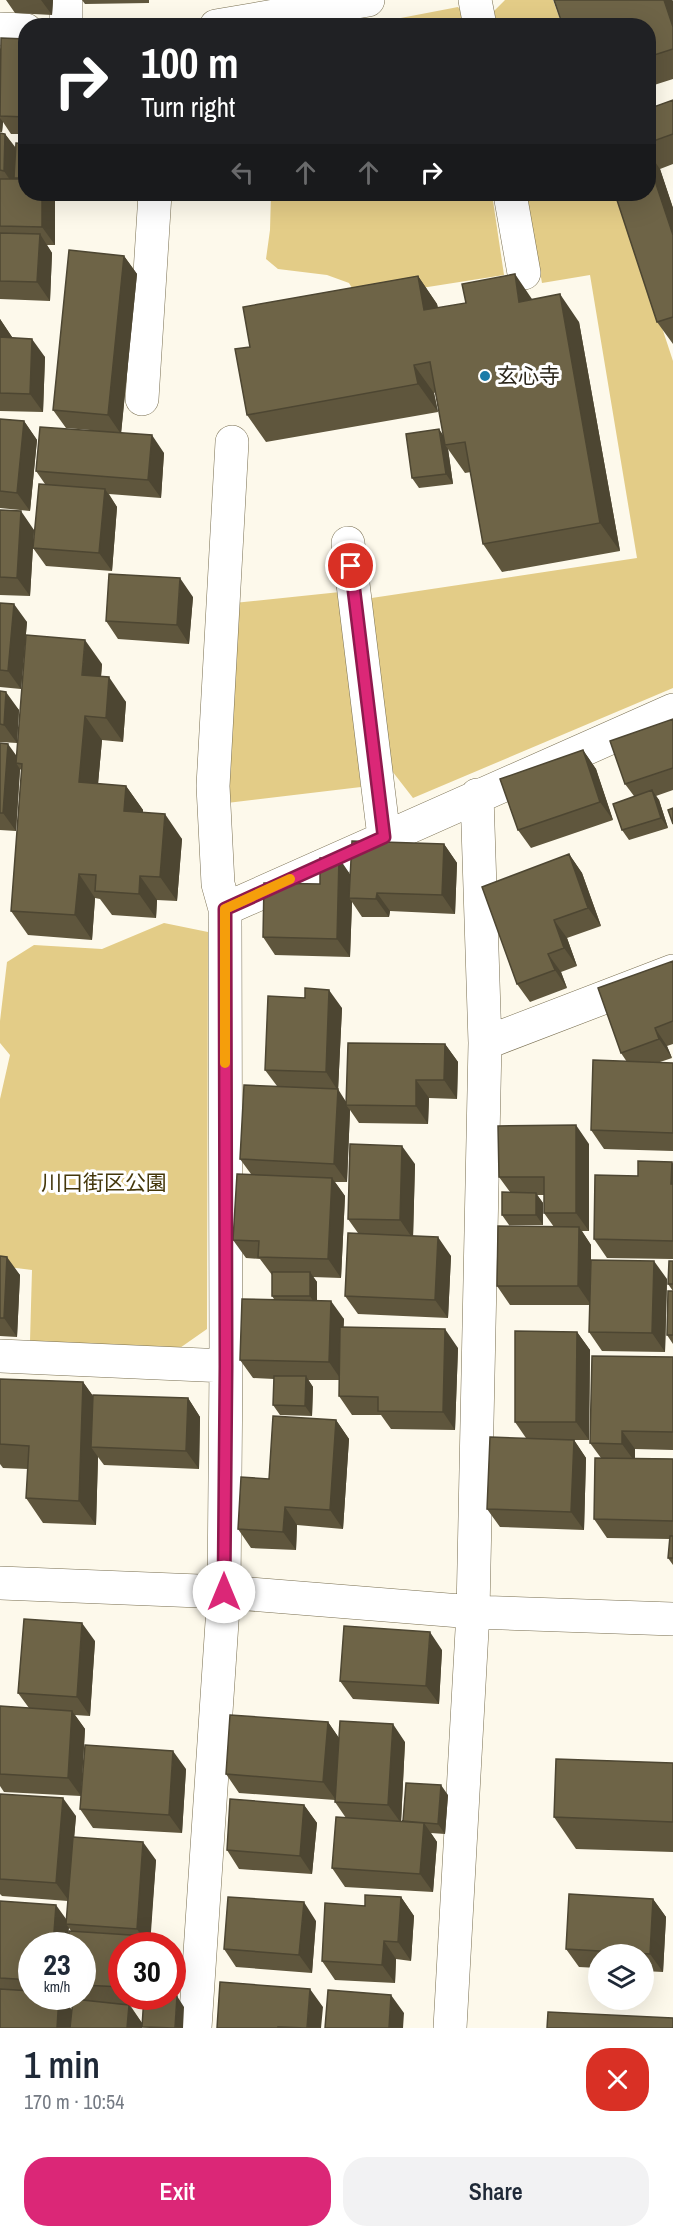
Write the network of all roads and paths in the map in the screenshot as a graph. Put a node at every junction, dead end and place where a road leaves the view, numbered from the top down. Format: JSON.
{"nodes":[{"id":1,"x":66,"y":0,"type":"edge"},
{"id":2,"x":368,"y":0,"type":"edge"},
{"id":3,"x":475,"y":0,"type":"edge"},
{"id":4,"x":66,"y":18,"type":"edge"},
{"id":5,"x":263,"y":18,"type":"edge"},
{"id":6,"x":478,"y":18,"type":"edge"},
{"id":7,"x":0,"y":29,"type":"edge"},
{"id":8,"x":18,"y":30,"type":"edge"},
{"id":9,"x":155,"y":201,"type":"edge"},
{"id":10,"x":511,"y":201,"type":"edge"},
{"id":11,"x":524,"y":273,"type":"dead end"},
{"id":12,"x":142,"y":399,"type":"dead end"},
{"id":13,"x":232,"y":442,"type":"dead end"},
{"id":14,"x":348,"y":543,"type":"dead end"},
{"id":15,"x":673,"y":710,"type":"edge"},
{"id":16,"x":477,"y":795,"type":"junction"},
{"id":17,"x":384,"y":837,"type":"junction"},
{"id":18,"x":225,"y":909,"type":"junction"},
{"id":19,"x":673,"y":971,"type":"edge"},
{"id":20,"x":486,"y":1043,"type":"junction"},
{"id":21,"x":0,"y":1356,"type":"edge"},
{"id":22,"x":226,"y":1366,"type":"junction"},
{"id":23,"x":0,"y":1582,"type":"edge"},
{"id":24,"x":224,"y":1592,"type":"junction"},
{"id":25,"x":473,"y":1612,"type":"junction"},
{"id":26,"x":673,"y":1619,"type":"edge"},
{"id":27,"x":195,"y":2028,"type":"edge"},
{"id":28,"x":450,"y":2028,"type":"edge"}],
"edges":[{"from":1,"to":4,"type":"street"},
{"from":2,"to":5,"type":"street"},
{"from":3,"to":6,"type":"street"},
{"from":7,"to":8,"type":"street"},
{"from":9,"to":12,"type":"street"},
{"from":10,"to":11,"type":"street"},
{"from":13,"to":18,"type":"street"},
{"from":14,"to":17,"type":"street"},
{"from":15,"to":16,"type":"street"},
{"from":16,"to":17,"type":"street"},
{"from":16,"to":20,"type":"street"},
{"from":17,"to":18,"type":"street"},
{"from":18,"to":22,"type":"street"},
{"from":19,"to":20,"type":"street"},
{"from":20,"to":25,"type":"street"},
{"from":21,"to":22,"type":"street"},
{"from":22,"to":24,"type":"street"},
{"from":23,"to":24,"type":"street"},
{"from":24,"to":25,"type":"street"},
{"from":24,"to":27,"type":"street"},
{"from":25,"to":26,"type":"street"},
{"from":25,"to":28,"type":"street"}]}
